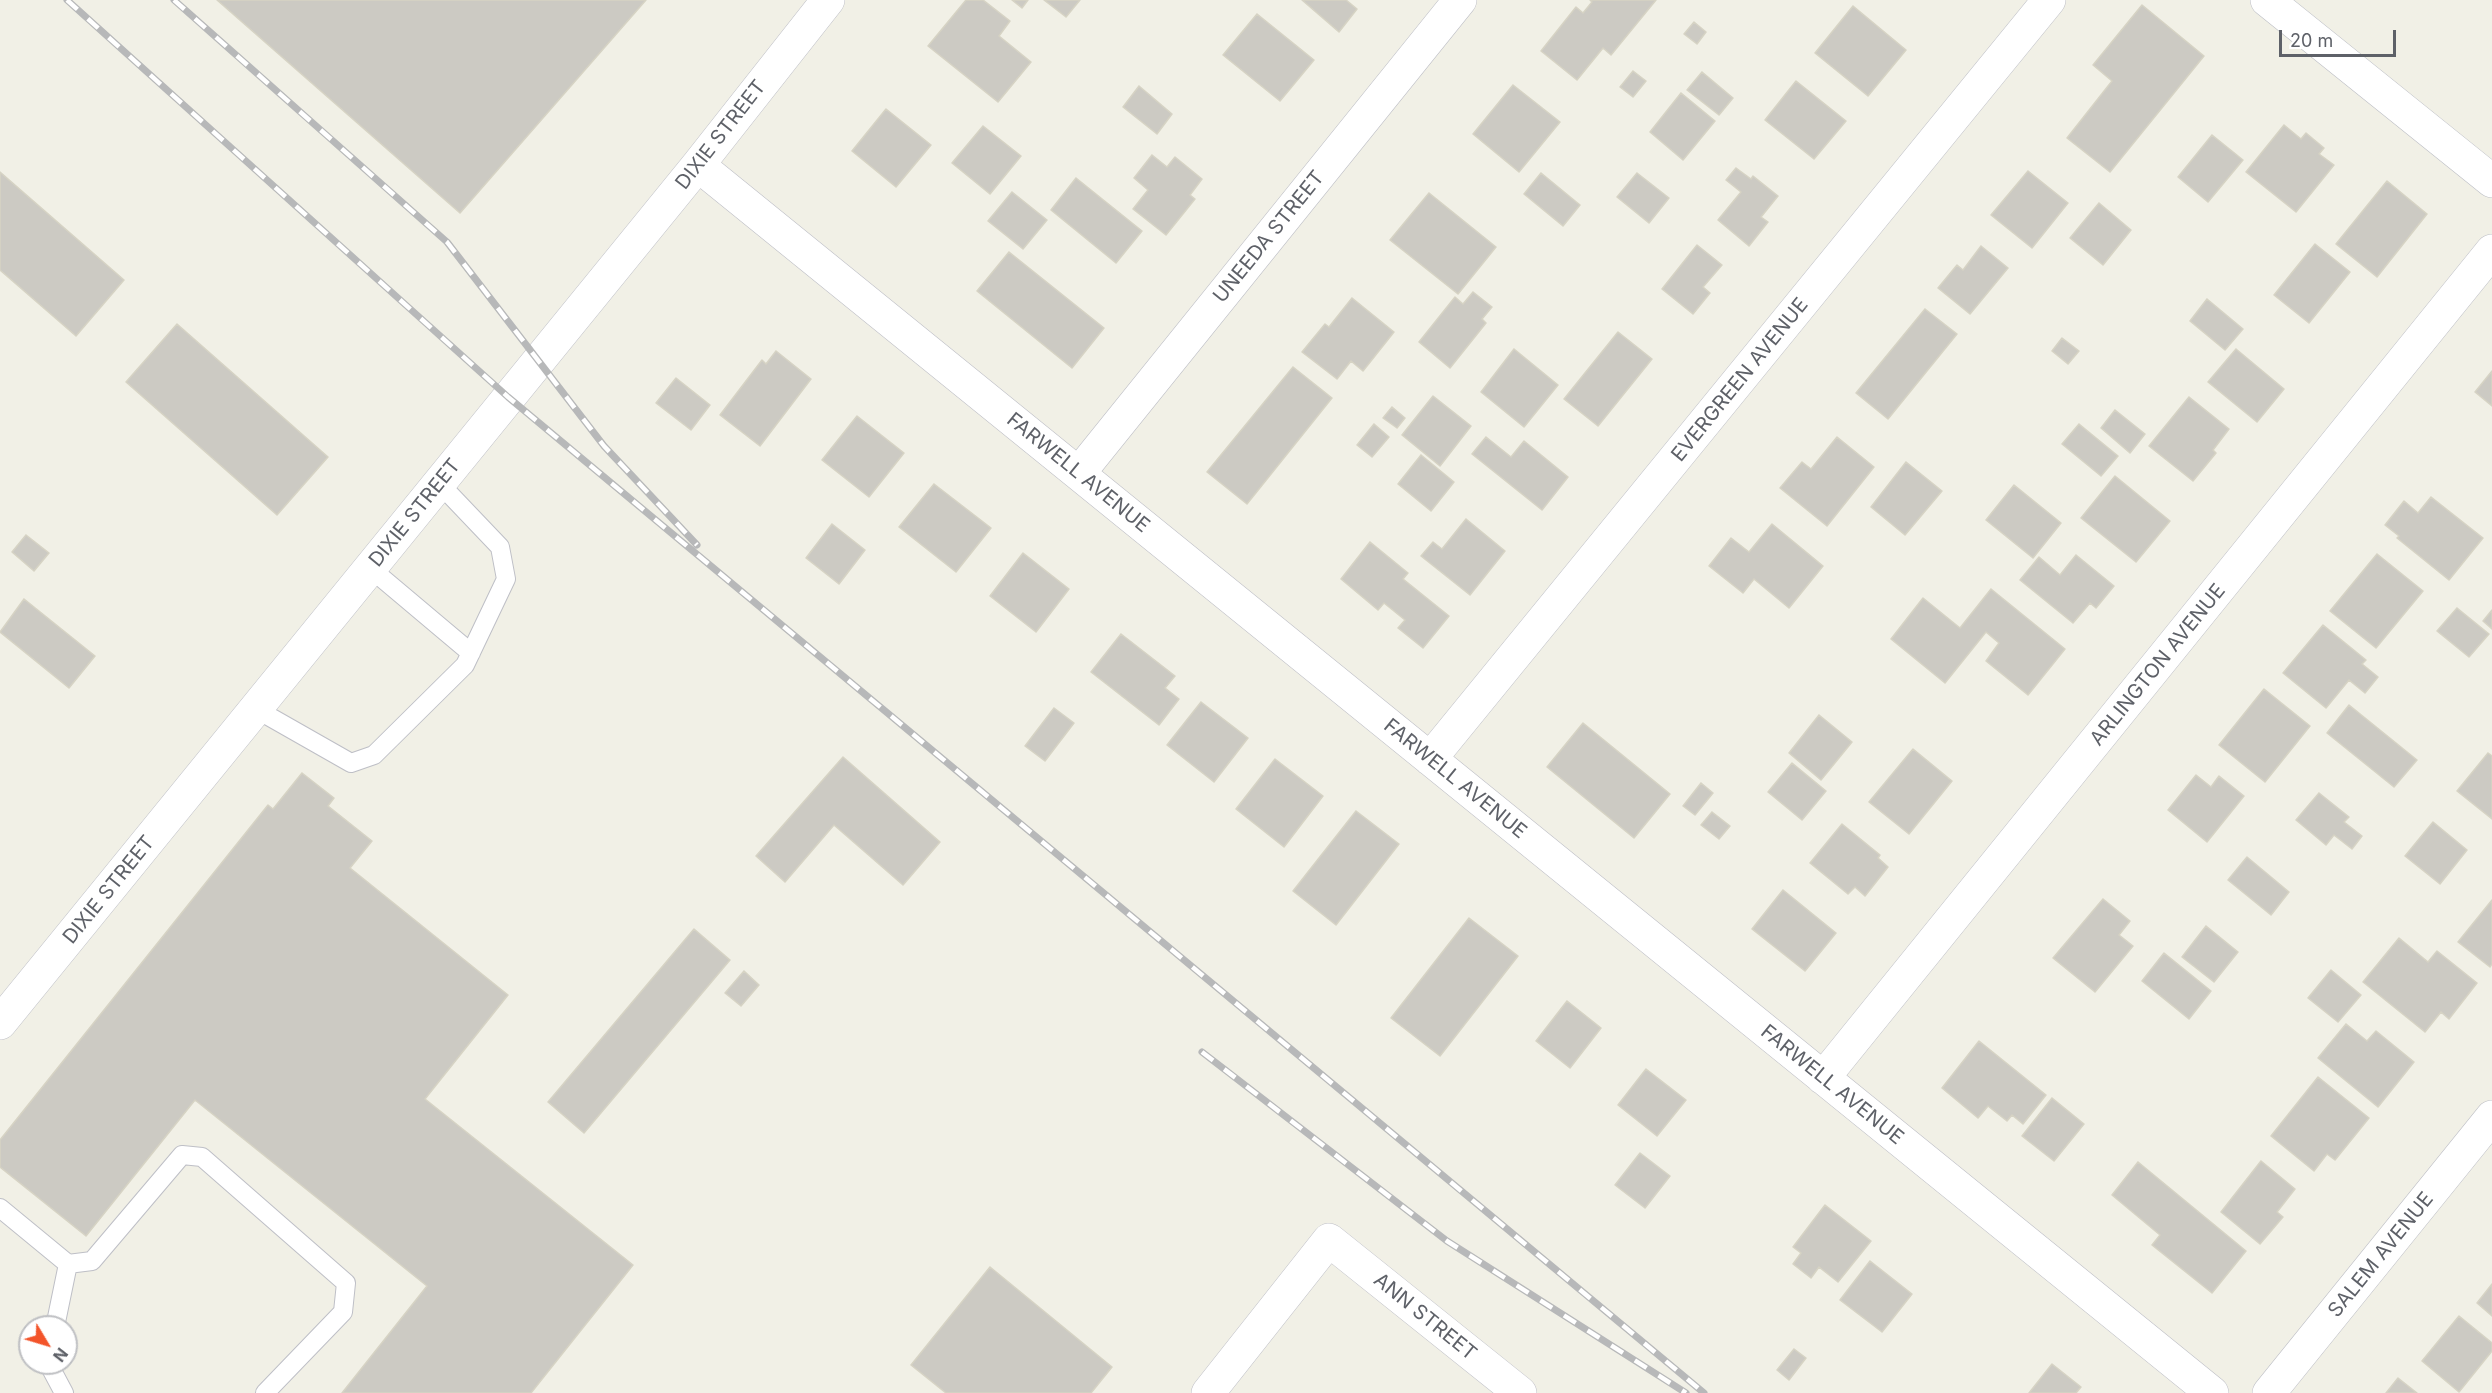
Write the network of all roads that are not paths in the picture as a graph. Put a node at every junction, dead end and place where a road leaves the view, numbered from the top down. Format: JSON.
{"nodes":[{"id":1,"x":828,"y":0,"type":"edge"},
{"id":2,"x":1460,"y":0,"type":"edge"},
{"id":3,"x":2049,"y":0,"type":"edge"},
{"id":4,"x":2267,"y":0,"type":"edge"},
{"id":5,"x":698,"y":165,"type":"junction"},
{"id":6,"x":2492,"y":181,"type":"edge"},
{"id":7,"x":2492,"y":251,"type":"edge"},
{"id":8,"x":1079,"y":474,"type":"junction"},
{"id":9,"x":439,"y":483,"type":"junction"},
{"id":10,"x":370,"y":568,"type":"junction"},
{"id":11,"x":471,"y":653,"type":"junction"},
{"id":12,"x":256,"y":710,"type":"junction"},
{"id":13,"x":1431,"y":759,"type":"junction"},
{"id":14,"x":0,"y":1023,"type":"edge"},
{"id":15,"x":1823,"y":1078,"type":"junction"},
{"id":16,"x":2492,"y":1117,"type":"edge"},
{"id":17,"x":0,"y":1208,"type":"edge"},
{"id":18,"x":68,"y":1264,"type":"junction"},
{"id":19,"x":57,"y":1315,"type":"edge"},
{"id":20,"x":54,"y":1375,"type":"edge"},
{"id":21,"x":64,"y":1393,"type":"edge"},
{"id":22,"x":265,"y":1393,"type":"edge"},
{"id":23,"x":1208,"y":1393,"type":"edge"},
{"id":24,"x":1520,"y":1393,"type":"edge"},
{"id":25,"x":2212,"y":1393,"type":"edge"},
{"id":26,"x":2270,"y":1393,"type":"edge"}],
"edges":[{"from":1,"to":5,"type":"street","name":"DIXIE STREET"},
{"from":2,"to":8,"type":"street","name":"UNEEDA STREET"},
{"from":3,"to":13,"type":"street","name":"EVERGREEN AVENUE"},
{"from":4,"to":6,"type":"street"},
{"from":5,"to":8,"type":"street","name":"FARWELL AVENUE"},
{"from":5,"to":9,"type":"street","name":"DIXIE STREET"},
{"from":7,"to":15,"type":"street","name":"ARLINGTON AVENUE"},
{"from":8,"to":13,"type":"street","name":"FARWELL AVENUE"},
{"from":9,"to":10,"type":"street","name":"DIXIE STREET"},
{"from":9,"to":11,"type":"lane"},
{"from":10,"to":11,"type":"lane"},
{"from":10,"to":12,"type":"street","name":"DIXIE STREET"},
{"from":11,"to":12,"type":"lane"},
{"from":12,"to":14,"type":"street","name":"DIXIE STREET"},
{"from":13,"to":15,"type":"street","name":"FARWELL AVENUE"},
{"from":15,"to":25,"type":"street","name":"FARWELL AVENUE"},
{"from":16,"to":26,"type":"street","name":"SALEM AVENUE"},
{"from":17,"to":18,"type":"lane"},
{"from":18,"to":19,"type":"lane"},
{"from":18,"to":22,"type":"lane"},
{"from":20,"to":21,"type":"lane"},
{"from":23,"to":24,"type":"street","name":"ANN STREET"}]}
